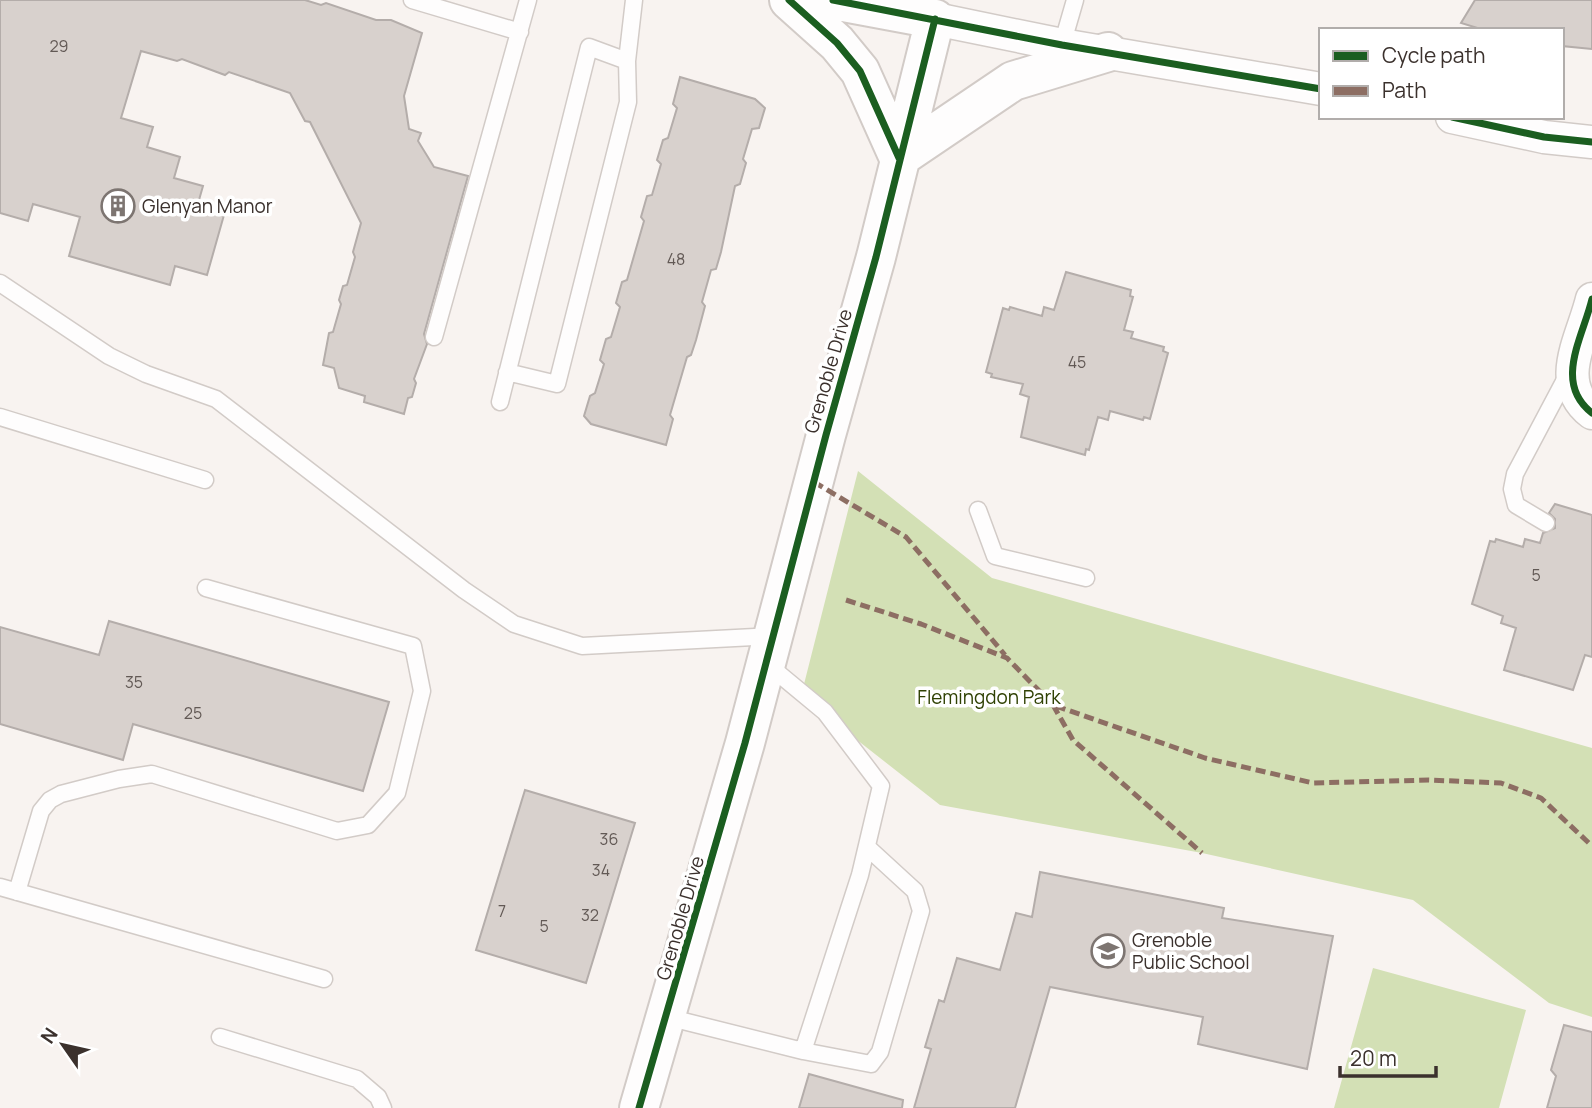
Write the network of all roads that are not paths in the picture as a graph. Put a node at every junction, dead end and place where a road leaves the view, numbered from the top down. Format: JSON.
{"nodes":[{"id":1,"x":412,"y":0,"type":"edge"},
{"id":2,"x":528,"y":0,"type":"edge"},
{"id":3,"x":634,"y":0,"type":"edge"},
{"id":4,"x":789,"y":0,"type":"edge"},
{"id":5,"x":833,"y":0,"type":"edge"},
{"id":6,"x":1075,"y":0,"type":"edge"},
{"id":7,"x":935,"y":19,"type":"junction"},
{"id":8,"x":520,"y":32,"type":"junction"},
{"id":9,"x":1062,"y":44,"type":"junction"},
{"id":10,"x":1108,"y":52,"type":"junction"},
{"id":11,"x":627,"y":61,"type":"junction"},
{"id":12,"x":1319,"y":89,"type":"edge"},
{"id":13,"x":1462,"y":119,"type":"edge"},
{"id":14,"x":1592,"y":142,"type":"edge"},
{"id":15,"x":899,"y":158,"type":"junction"},
{"id":16,"x":0,"y":283,"type":"edge"},
{"id":17,"x":1592,"y":299,"type":"edge"},
{"id":18,"x":434,"y":337,"type":"dead end"},
{"id":19,"x":1571,"y":368,"type":"junction"},
{"id":20,"x":507,"y":372,"type":"junction"},
{"id":21,"x":500,"y":402,"type":"dead end"},
{"id":22,"x":1592,"y":413,"type":"edge"},
{"id":23,"x":0,"y":417,"type":"edge"},
{"id":24,"x":205,"y":480,"type":"dead end"},
{"id":25,"x":978,"y":510,"type":"dead end"},
{"id":26,"x":1546,"y":523,"type":"dead end"},
{"id":27,"x":1086,"y":578,"type":"dead end"},
{"id":28,"x":206,"y":588,"type":"dead end"},
{"id":29,"x":769,"y":649,"type":"junction"},
{"id":30,"x":867,"y":847,"type":"junction"},
{"id":31,"x":0,"y":887,"type":"edge"},
{"id":32,"x":17,"y":892,"type":"junction"},
{"id":33,"x":324,"y":979,"type":"dead end"},
{"id":34,"x":667,"y":1017,"type":"junction"},
{"id":35,"x":220,"y":1037,"type":"dead end"},
{"id":36,"x":803,"y":1051,"type":"junction"},
{"id":37,"x":383,"y":1108,"type":"edge"},
{"id":38,"x":639,"y":1108,"type":"edge"}],
"edges":[{"from":1,"to":8,"type":"lane"},
{"from":2,"to":8,"type":"lane"},
{"from":3,"to":11,"type":"lane"},
{"from":4,"to":15,"type":"street"},
{"from":5,"to":7,"type":"street"},
{"from":6,"to":9,"type":"lane"},
{"from":7,"to":9,"type":"street"},
{"from":7,"to":15,"type":"street","name":"Grenoble Drive"},
{"from":8,"to":18,"type":"lane"},
{"from":9,"to":10,"type":"street"},
{"from":10,"to":12,"type":"street"},
{"from":10,"to":15,"type":"street"},
{"from":11,"to":20,"type":"lane"},
{"from":11,"to":20,"type":"lane"},
{"from":13,"to":14,"type":"street"},
{"from":15,"to":29,"type":"street","name":"Grenoble Drive"},
{"from":16,"to":29,"type":"lane"},
{"from":17,"to":19,"type":"street"},
{"from":19,"to":22,"type":"street"},
{"from":19,"to":26,"type":"lane"},
{"from":20,"to":21,"type":"lane"},
{"from":23,"to":24,"type":"lane"},
{"from":25,"to":27,"type":"lane"},
{"from":28,"to":32,"type":"lane"},
{"from":29,"to":30,"type":"lane"},
{"from":29,"to":34,"type":"street","name":"Grenoble Drive"},
{"from":30,"to":36,"type":"lane"},
{"from":30,"to":36,"type":"lane"},
{"from":31,"to":32,"type":"lane"},
{"from":32,"to":33,"type":"lane"},
{"from":34,"to":36,"type":"lane"},
{"from":34,"to":38,"type":"street","name":"Grenoble Drive"},
{"from":35,"to":37,"type":"lane"}]}
